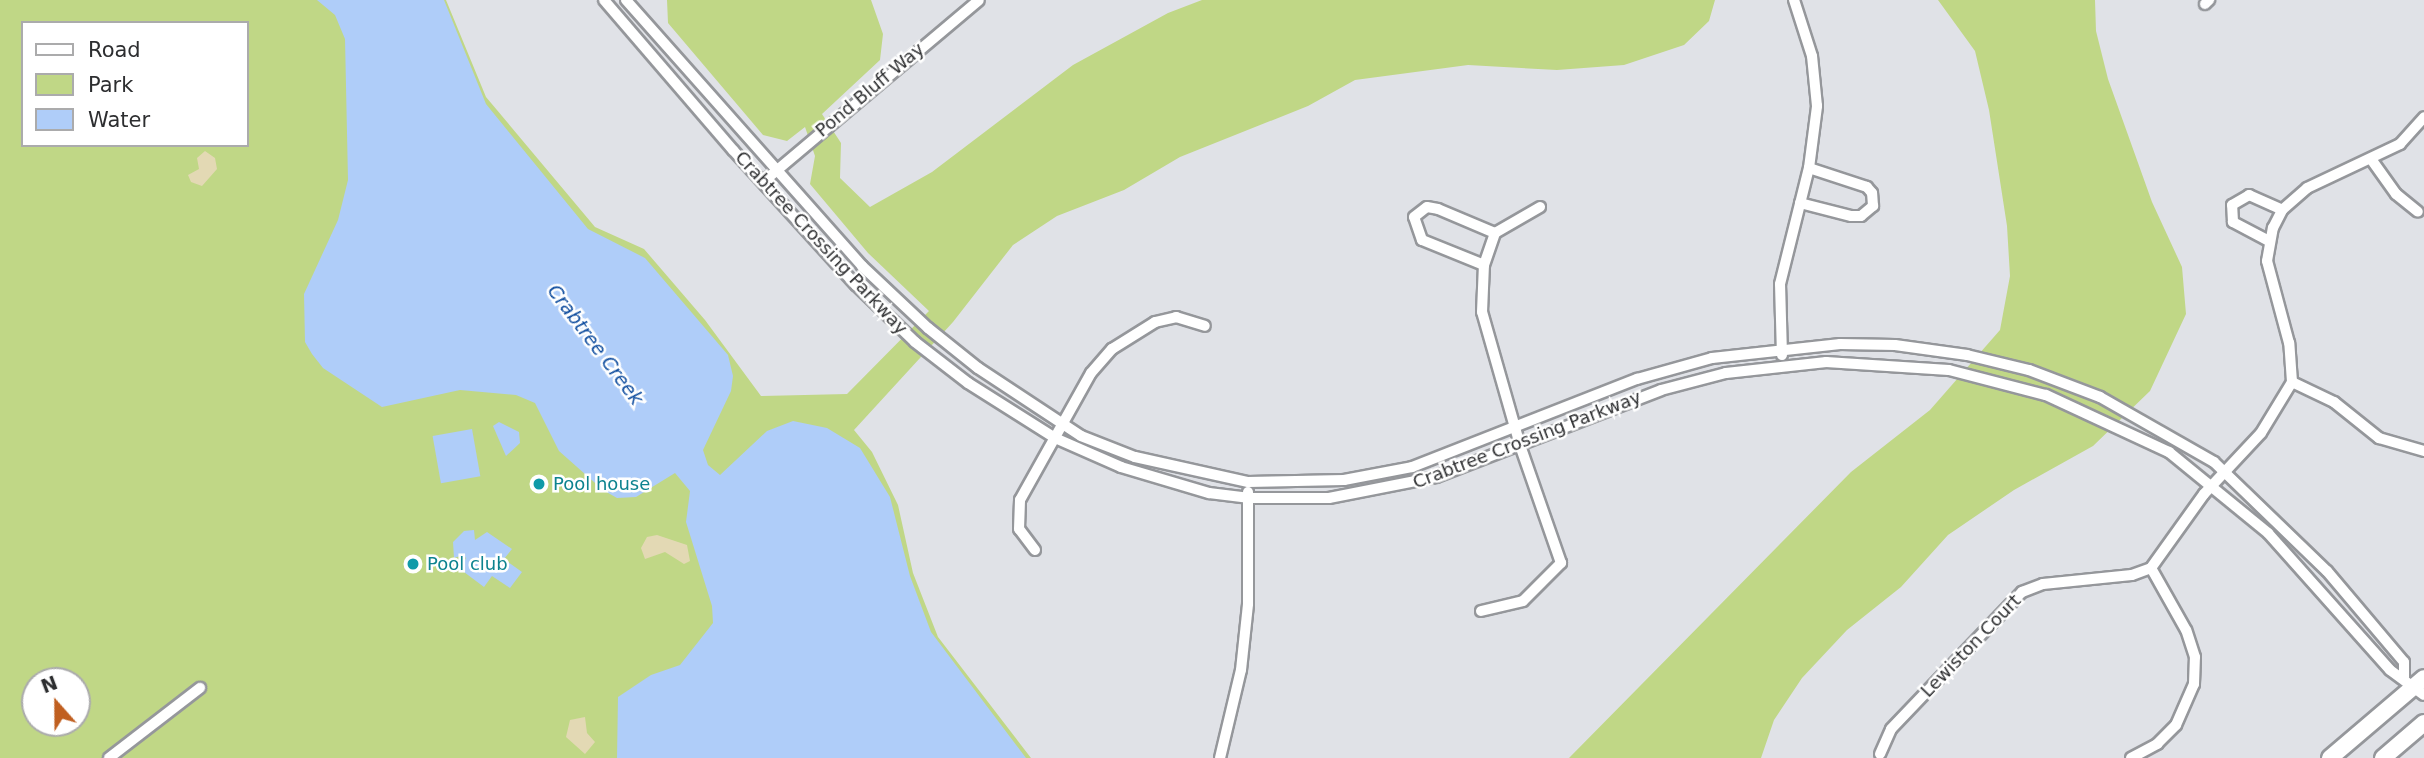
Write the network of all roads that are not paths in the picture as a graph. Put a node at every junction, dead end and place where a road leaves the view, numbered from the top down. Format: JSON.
{"nodes":[{"id":1,"x":604,"y":0,"type":"edge"},
{"id":2,"x":626,"y":0,"type":"edge"},
{"id":3,"x":979,"y":0,"type":"edge"},
{"id":4,"x":1794,"y":0,"type":"edge"},
{"id":5,"x":2424,"y":117,"type":"edge"},
{"id":6,"x":2371,"y":159,"type":"junction"},
{"id":7,"x":1809,"y":168,"type":"junction"},
{"id":8,"x":776,"y":170,"type":"junction"},
{"id":9,"x":763,"y":182,"type":"junction"},
{"id":10,"x":1800,"y":203,"type":"junction"},
{"id":11,"x":1540,"y":207,"type":"dead end"},
{"id":12,"x":2282,"y":210,"type":"junction"},
{"id":13,"x":2418,"y":212,"type":"dead end"},
{"id":14,"x":1495,"y":233,"type":"junction"},
{"id":15,"x":2269,"y":241,"type":"junction"},
{"id":16,"x":1484,"y":265,"type":"junction"},
{"id":17,"x":1205,"y":326,"type":"dead end"},
{"id":18,"x":1781,"y":349,"type":"junction"},
{"id":19,"x":1783,"y":365,"type":"junction"},
{"id":20,"x":2292,"y":382,"type":"junction"},
{"id":21,"x":1062,"y":424,"type":"junction"},
{"id":22,"x":1514,"y":427,"type":"junction"},
{"id":23,"x":1055,"y":438,"type":"junction"},
{"id":24,"x":1520,"y":445,"type":"junction"},
{"id":25,"x":2424,"y":451,"type":"edge"},
{"id":26,"x":2226,"y":472,"type":"junction"},
{"id":27,"x":1248,"y":482,"type":"junction"},
{"id":28,"x":2213,"y":484,"type":"junction"},
{"id":29,"x":1248,"y":499,"type":"junction"},
{"id":30,"x":1035,"y":550,"type":"dead end"},
{"id":31,"x":2151,"y":568,"type":"junction"},
{"id":32,"x":1481,"y":611,"type":"dead end"},
{"id":33,"x":2417,"y":684,"type":"edge"},
{"id":34,"x":200,"y":688,"type":"dead end"},
{"id":35,"x":2424,"y":723,"type":"edge"},
{"id":36,"x":1880,"y":754,"type":"dead end"},
{"id":37,"x":109,"y":758,"type":"edge"},
{"id":38,"x":1220,"y":758,"type":"edge"},
{"id":39,"x":2131,"y":758,"type":"edge"},
{"id":40,"x":2330,"y":758,"type":"edge"},
{"id":41,"x":2382,"y":758,"type":"edge"}],
"edges":[{"from":1,"to":9,"type":"street","name":"Crabtree Crossing Parkway"},
{"from":2,"to":8,"type":"street","name":"Crabtree Crossing Parkway"},
{"from":3,"to":8,"type":"street","name":"Pond Bluff Way"},
{"from":4,"to":7,"type":"street"},
{"from":5,"to":6,"type":"street"},
{"from":6,"to":12,"type":"street"},
{"from":6,"to":13,"type":"street"},
{"from":7,"to":10,"type":"street"},
{"from":7,"to":10,"type":"street"},
{"from":8,"to":9,"type":"street","name":"Pond Bluff Way"},
{"from":8,"to":21,"type":"street","name":"Crabtree Crossing Parkway"},
{"from":9,"to":23,"type":"street","name":"Crabtree Crossing Parkway"},
{"from":10,"to":18,"type":"street"},
{"from":11,"to":14,"type":"street"},
{"from":12,"to":15,"type":"street"},
{"from":12,"to":15,"type":"street"},
{"from":14,"to":16,"type":"street"},
{"from":14,"to":16,"type":"street"},
{"from":15,"to":20,"type":"street"},
{"from":16,"to":22,"type":"street"},
{"from":17,"to":21,"type":"street"},
{"from":18,"to":19,"type":"street"},
{"from":18,"to":22,"type":"street","name":"Crabtree Crossing Parkway"},
{"from":18,"to":26,"type":"street","name":"Crabtree Crossing Parkway"},
{"from":19,"to":24,"type":"street","name":"Crabtree Crossing Parkway"},
{"from":19,"to":28,"type":"street","name":"Crabtree Crossing Parkway"},
{"from":20,"to":25,"type":"street"},
{"from":20,"to":26,"type":"street"},
{"from":21,"to":23,"type":"street"},
{"from":21,"to":27,"type":"street","name":"Crabtree Crossing Parkway"},
{"from":22,"to":24,"type":"street"},
{"from":22,"to":27,"type":"street","name":"Crabtree Crossing Parkway"},
{"from":23,"to":29,"type":"street","name":"Crabtree Crossing Parkway"},
{"from":23,"to":30,"type":"street"},
{"from":24,"to":29,"type":"street","name":"Crabtree Crossing Parkway"},
{"from":24,"to":32,"type":"street"},
{"from":26,"to":28,"type":"street"},
{"from":26,"to":33,"type":"street","name":"Crabtree Crossing Parkway"},
{"from":27,"to":29,"type":"street"},
{"from":28,"to":31,"type":"street"},
{"from":28,"to":33,"type":"street","name":"Crabtree Crossing Parkway"},
{"from":29,"to":38,"type":"street"},
{"from":31,"to":36,"type":"street","name":"Lewiston Court"},
{"from":31,"to":39,"type":"street"},
{"from":33,"to":40,"type":"main road"},
{"from":34,"to":37,"type":"street"},
{"from":35,"to":41,"type":"main road"}]}
